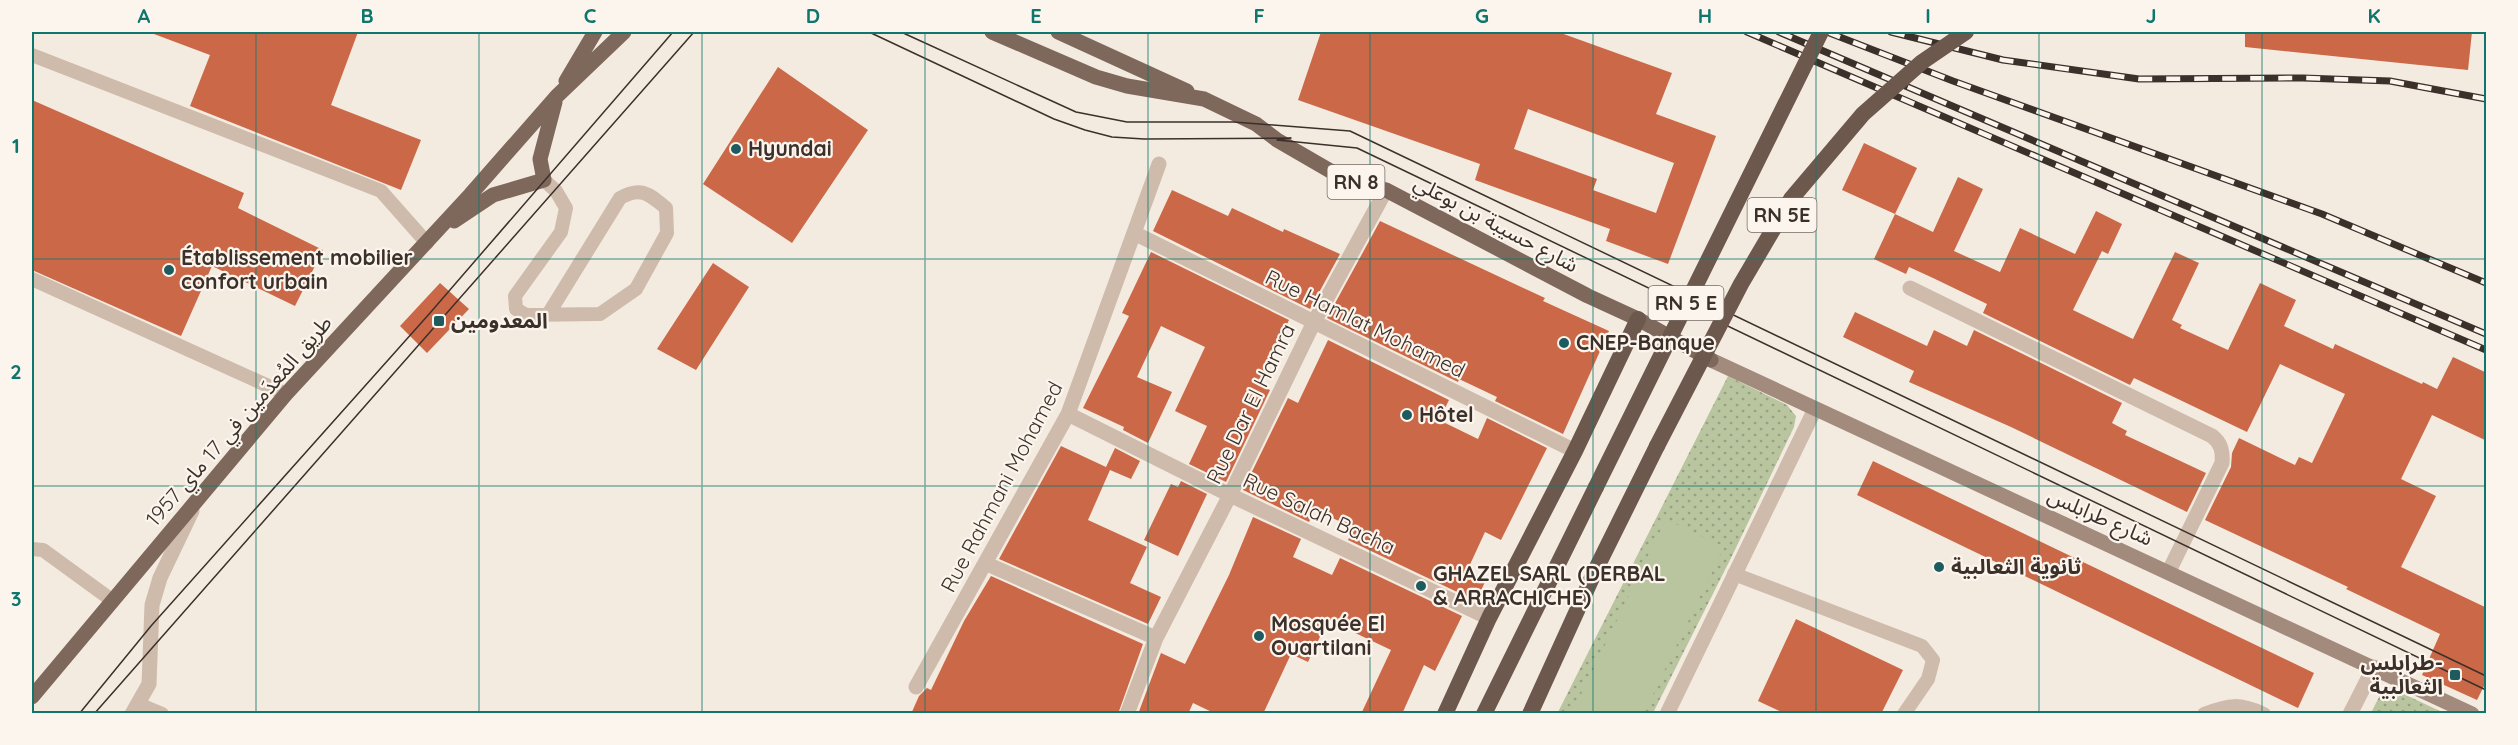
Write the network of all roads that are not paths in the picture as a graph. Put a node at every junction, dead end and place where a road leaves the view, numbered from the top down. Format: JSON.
{"nodes":[{"id":1,"x":595,"y":32,"type":"edge"},
{"id":2,"x":624,"y":32,"type":"edge"},
{"id":3,"x":992,"y":32,"type":"edge"},
{"id":4,"x":1058,"y":32,"type":"edge"},
{"id":5,"x":1811,"y":32,"type":"edge"},
{"id":6,"x":1821,"y":32,"type":"edge"},
{"id":7,"x":1966,"y":32,"type":"edge"},
{"id":8,"x":32,"y":55,"type":"edge"},
{"id":9,"x":557,"y":96,"type":"junction"},
{"id":10,"x":1204,"y":99,"type":"junction"},
{"id":11,"x":1776,"y":119,"type":"junction"},
{"id":12,"x":1159,"y":164,"type":"dead end"},
{"id":13,"x":544,"y":180,"type":"junction"},
{"id":14,"x":1386,"y":190,"type":"junction"},
{"id":15,"x":1136,"y":234,"type":"junction"},
{"id":16,"x":430,"y":239,"type":"junction"},
{"id":17,"x":32,"y":279,"type":"edge"},
{"id":18,"x":1910,"y":288,"type":"dead end"},
{"id":19,"x":549,"y":313,"type":"junction"},
{"id":20,"x":1638,"y":319,"type":"junction"},
{"id":21,"x":1314,"y":322,"type":"junction"},
{"id":22,"x":1711,"y":360,"type":"joint"},
{"id":23,"x":286,"y":394,"type":"junction"},
{"id":24,"x":1815,"y":409,"type":"junction"},
{"id":25,"x":1068,"y":414,"type":"junction"},
{"id":26,"x":1575,"y":451,"type":"junction"},
{"id":27,"x":1230,"y":495,"type":"junction"},
{"id":28,"x":197,"y":500,"type":"junction"},
{"id":29,"x":32,"y":549,"type":"edge"},
{"id":30,"x":987,"y":564,"type":"junction"},
{"id":31,"x":2169,"y":571,"type":"junction"},
{"id":32,"x":1734,"y":574,"type":"junction"},
{"id":33,"x":113,"y":601,"type":"junction"},
{"id":34,"x":1489,"y":618,"type":"junction"},
{"id":35,"x":1156,"y":638,"type":"junction"},
{"id":36,"x":2374,"y":667,"type":"junction"},
{"id":37,"x":916,"y":687,"type":"dead end"},
{"id":38,"x":32,"y":697,"type":"edge"},
{"id":39,"x":135,"y":709,"type":"edge"},
{"id":40,"x":162,"y":714,"type":"edge"},
{"id":41,"x":1127,"y":714,"type":"edge"},
{"id":42,"x":1445,"y":714,"type":"edge"},
{"id":43,"x":1484,"y":714,"type":"edge"},
{"id":44,"x":1530,"y":714,"type":"edge"},
{"id":45,"x":1667,"y":714,"type":"edge"},
{"id":46,"x":1904,"y":714,"type":"edge"},
{"id":47,"x":2204,"y":714,"type":"edge"},
{"id":48,"x":2264,"y":714,"type":"edge"},
{"id":49,"x":2350,"y":714,"type":"edge"},
{"id":50,"x":2472,"y":714,"type":"edge"}],
"edges":[{"from":1,"to":9,"type":"main road"},
{"from":2,"to":9,"type":"main road"},
{"from":3,"to":10,"type":"main road","name":"شارع حسيبة بن بوعلي","number":"RN 8"},
{"from":4,"to":10,"type":"main road"},
{"from":5,"to":11,"type":"highway","bridge":true},
{"from":6,"to":11,"type":"highway","bridge":true},
{"from":7,"to":44,"type":"highway","number":"RN 5E","bridge":true},
{"from":8,"to":16,"type":"lane"},
{"from":9,"to":13,"type":"main road"},
{"from":9,"to":16,"type":"main road","name":"طريق المُعدَمين في 17 ماي 1957"},
{"from":10,"to":14,"type":"main road","name":"شارع حسيبة بن بوعلي","number":"RN 8"},
{"from":11,"to":43,"type":"highway","number":"RN 5 E","bridge":true},
{"from":12,"to":15,"type":"street","name":"Rue Rahmani Mohamed"},
{"from":13,"to":16,"type":"main road"},
{"from":13,"to":19,"type":"lane"},
{"from":14,"to":20,"type":"main road","name":"شارع حسيبة بن بوعلي","number":"RN 8"},
{"from":14,"to":21,"type":"street","name":"Rue Dar El Hamra"},
{"from":15,"to":21,"type":"street","name":"Rue Hamlat Mohamed"},
{"from":15,"to":25,"type":"street","name":"Rue Rahmani Mohamed"},
{"from":16,"to":23,"type":"main road","name":"طريق المُعدَمين في 17 ماي 1957"},
{"from":17,"to":23,"type":"lane"},
{"from":18,"to":31,"type":"street"},
{"from":19,"to":19,"type":"lane"},
{"from":20,"to":22,"type":"main road","name":"شارع حسيبة بن بوعلي","number":"RN 8"},
{"from":20,"to":26,"type":"highway"},
{"from":21,"to":26,"type":"street","name":"Rue Hamlat Mohamed"},
{"from":21,"to":27,"type":"street","name":"Rue Dar El Hamra"},
{"from":22,"to":24,"type":"main road","name":"شارع طرابلس","number":"RN 8"},
{"from":23,"to":28,"type":"main road","name":"طريق المُعدَمين في 17 ماي 1957"},
{"from":24,"to":31,"type":"main road","name":"شارع طرابلس","number":"RN 8"},
{"from":24,"to":32,"type":"street"},
{"from":25,"to":27,"type":"street","name":"Rue Salah Bacha"},
{"from":25,"to":30,"type":"street","name":"Rue Rahmani Mohamed"},
{"from":26,"to":34,"type":"highway"},
{"from":27,"to":34,"type":"street","name":"Rue Salah Bacha"},
{"from":27,"to":35,"type":"street","name":"Rue Dar El Hamra"},
{"from":28,"to":33,"type":"main road","name":"طريق المُعدَمين في 17 ماي 1957"},
{"from":28,"to":39,"type":"street"},
{"from":29,"to":33,"type":"lane"},
{"from":30,"to":35,"type":"street"},
{"from":30,"to":37,"type":"street","name":"Rue Rahmani Mohamed"},
{"from":31,"to":36,"type":"main road","name":"شارع طرابلس","number":"RN 8"},
{"from":32,"to":45,"type":"street"},
{"from":32,"to":46,"type":"lane"},
{"from":33,"to":38,"type":"main road","name":"طريق المُعدَمين في 17 ماي 1957"},
{"from":34,"to":42,"type":"highway"},
{"from":35,"to":41,"type":"street","name":"Rue Dar El Hamra"},
{"from":36,"to":49,"type":"street"},
{"from":36,"to":50,"type":"main road","name":"شارع طرابلس","number":"RN 8"},
{"from":39,"to":40,"type":"lane"},
{"from":47,"to":48,"type":"lane"}]}
